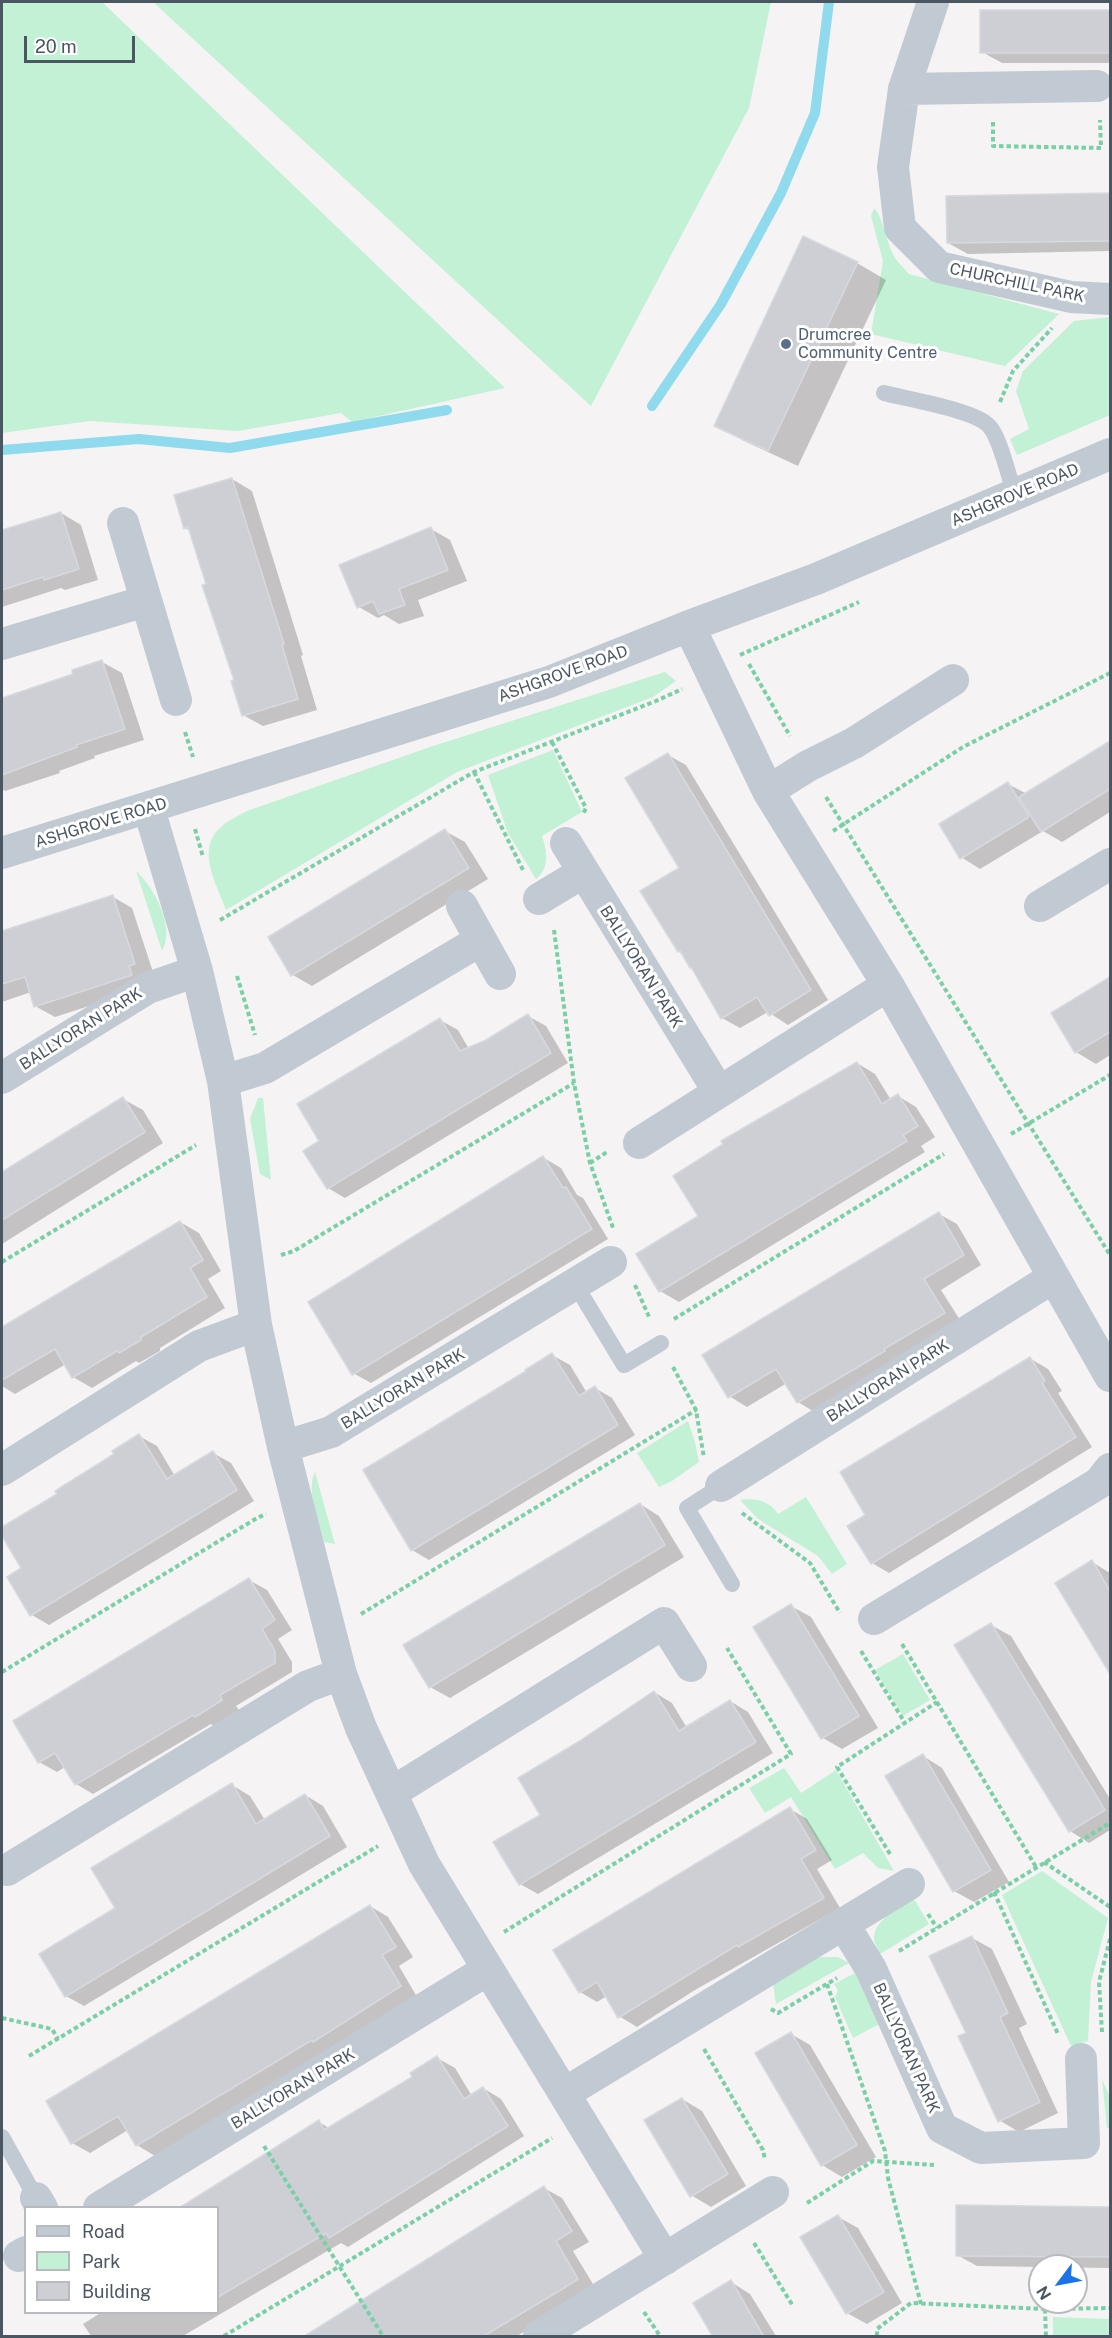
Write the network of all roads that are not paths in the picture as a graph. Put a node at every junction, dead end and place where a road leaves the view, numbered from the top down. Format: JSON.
{"nodes":[{"id":1,"x":933,"y":2,"type":"edge"},
{"id":2,"x":1097,"y":86,"type":"road end"},
{"id":3,"x":904,"y":89,"type":"junction"},
{"id":4,"x":1110,"y":299,"type":"edge"},
{"id":5,"x":884,"y":393,"type":"dead end"},
{"id":6,"x":1110,"y":454,"type":"edge"},
{"id":7,"x":1015,"y":495,"type":"junction"},
{"id":8,"x":123,"y":523,"type":"dead end"},
{"id":9,"x":146,"y":601,"type":"junction"},
{"id":10,"x":689,"y":626,"type":"junction"},
{"id":11,"x":2,"y":644,"type":"edge"},
{"id":12,"x":953,"y":680,"type":"dead end"},
{"id":13,"x":176,"y":700,"type":"road end"},
{"id":14,"x":768,"y":791,"type":"junction"},
{"id":15,"x":149,"y":808,"type":"junction"},
{"id":16,"x":566,"y":843,"type":"road end"},
{"id":17,"x":2,"y":853,"type":"edge"},
{"id":18,"x":1110,"y":864,"type":"edge"},
{"id":19,"x":582,"y":873,"type":"junction"},
{"id":20,"x":539,"y":899,"type":"road end"},
{"id":21,"x":462,"y":906,"type":"dead end"},
{"id":22,"x":1040,"y":906,"type":"dead end"},
{"id":23,"x":481,"y":940,"type":"junction"},
{"id":24,"x":197,"y":971,"type":"junction"},
{"id":25,"x":500,"y":974,"type":"dead end"},
{"id":26,"x":888,"y":985,"type":"junction"},
{"id":27,"x":2,"y":1078,"type":"edge"},
{"id":28,"x":224,"y":1081,"type":"junction"},
{"id":29,"x":719,"y":1092,"type":"junction"},
{"id":30,"x":639,"y":1143,"type":"dead end"},
{"id":31,"x":620,"y":1261,"type":"road end"},
{"id":32,"x":1054,"y":1277,"type":"junction"},
{"id":33,"x":575,"y":1284,"type":"junction"},
{"id":34,"x":256,"y":1325,"type":"junction"},
{"id":35,"x":658,"y":1337,"type":"road end"},
{"id":36,"x":1110,"y":1376,"type":"edge"},
{"id":37,"x":283,"y":1447,"type":"junction"},
{"id":38,"x":1110,"y":1469,"type":"edge"},
{"id":39,"x":2,"y":1470,"type":"edge"},
{"id":40,"x":721,"y":1486,"type":"joint"},
{"id":41,"x":732,"y":1584,"type":"dead end"},
{"id":42,"x":874,"y":1619,"type":"dead end"},
{"id":43,"x":691,"y":1666,"type":"dead end"},
{"id":44,"x":341,"y":1674,"type":"junction"},
{"id":45,"x":391,"y":1792,"type":"junction"},
{"id":46,"x":7,"y":1870,"type":"dead end"},
{"id":47,"x":909,"y":1884,"type":"road end"},
{"id":48,"x":844,"y":1925,"type":"junction"},
{"id":49,"x":481,"y":1960,"type":"junction"},
{"id":50,"x":1082,"y":2059,"type":"road end"},
{"id":51,"x":565,"y":2092,"type":"junction"},
{"id":52,"x":2,"y":2137,"type":"edge"},
{"id":53,"x":772,"y":2192,"type":"road end"},
{"id":54,"x":39,"y":2203,"type":"edge"},
{"id":55,"x":102,"y":2206,"type":"edge"},
{"id":56,"x":665,"y":2259,"type":"junction"},
{"id":57,"x":539,"y":2337,"type":"edge"}],
"edges":[{"from":1,"to":3,"type":"street","name":"CHURCHILL PARK"},
{"from":2,"to":3,"type":"street"},
{"from":3,"to":4,"type":"street","name":"CHURCHILL PARK"},
{"from":5,"to":7,"type":"lane"},
{"from":6,"to":7,"type":"street","name":"ASHGROVE ROAD"},
{"from":7,"to":10,"type":"street","name":"ASHGROVE ROAD"},
{"from":8,"to":9,"type":"street"},
{"from":9,"to":11,"type":"street"},
{"from":9,"to":13,"type":"street"},
{"from":10,"to":14,"type":"street"},
{"from":10,"to":15,"type":"street","name":"ASHGROVE ROAD"},
{"from":12,"to":14,"type":"street"},
{"from":14,"to":26,"type":"street"},
{"from":15,"to":17,"type":"street","name":"ASHGROVE ROAD"},
{"from":15,"to":24,"type":"street"},
{"from":16,"to":19,"type":"street","name":"BALLYORAN PARK"},
{"from":18,"to":22,"type":"street"},
{"from":19,"to":20,"type":"street"},
{"from":19,"to":29,"type":"street","name":"BALLYORAN PARK"},
{"from":21,"to":23,"type":"street"},
{"from":23,"to":25,"type":"street"},
{"from":23,"to":28,"type":"street"},
{"from":24,"to":27,"type":"street","name":"BALLYORAN PARK"},
{"from":24,"to":28,"type":"street"},
{"from":26,"to":29,"type":"street"},
{"from":26,"to":32,"type":"street"},
{"from":28,"to":34,"type":"street"},
{"from":29,"to":30,"type":"street"},
{"from":31,"to":33,"type":"street","name":"BALLYORAN PARK"},
{"from":32,"to":36,"type":"street"},
{"from":32,"to":40,"type":"street","name":"BALLYORAN PARK"},
{"from":33,"to":35,"type":"lane"},
{"from":33,"to":37,"type":"street","name":"BALLYORAN PARK"},
{"from":34,"to":37,"type":"street"},
{"from":34,"to":39,"type":"street"},
{"from":37,"to":44,"type":"street"},
{"from":38,"to":42,"type":"street"},
{"from":40,"to":41,"type":"lane"},
{"from":43,"to":45,"type":"street"},
{"from":44,"to":45,"type":"street"},
{"from":44,"to":46,"type":"street"},
{"from":45,"to":49,"type":"street"},
{"from":47,"to":48,"type":"street"},
{"from":48,"to":50,"type":"street","name":"BALLYORAN PARK"},
{"from":48,"to":51,"type":"street"},
{"from":49,"to":51,"type":"street"},
{"from":49,"to":55,"type":"street","name":"BALLYORAN PARK"},
{"from":51,"to":56,"type":"street"},
{"from":52,"to":54,"type":"lane"},
{"from":53,"to":56,"type":"street"},
{"from":56,"to":57,"type":"street"}]}
